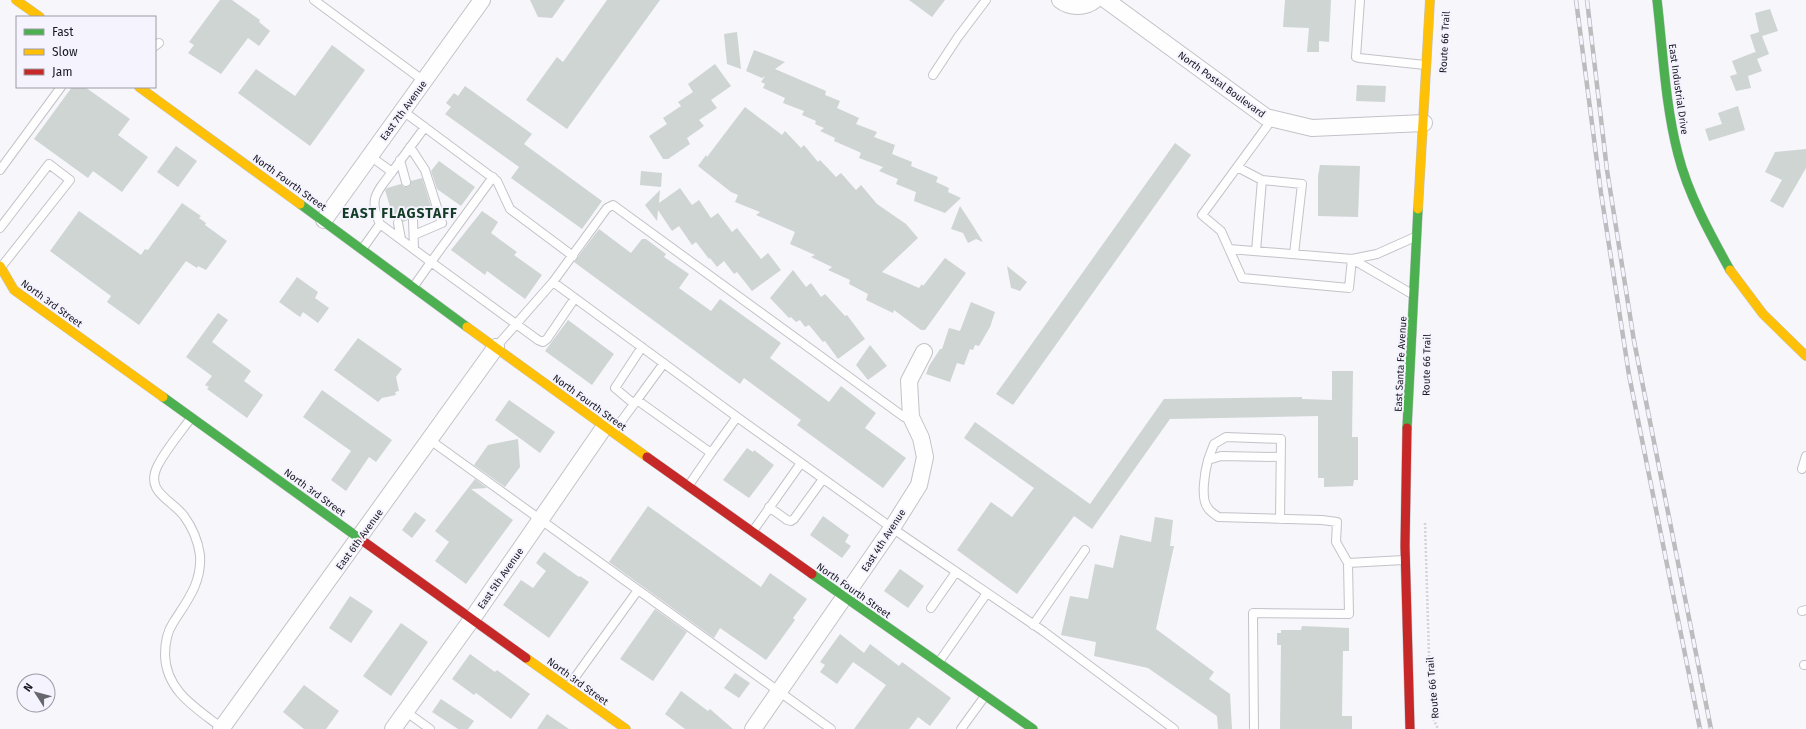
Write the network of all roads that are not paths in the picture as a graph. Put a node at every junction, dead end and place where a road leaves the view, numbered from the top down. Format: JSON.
{"nodes":[{"id":1,"x":16,"y":0,"type":"edge"},
{"id":2,"x":314,"y":0,"type":"edge"},
{"id":3,"x":482,"y":0,"type":"edge"},
{"id":4,"x":986,"y":0,"type":"edge"},
{"id":5,"x":1060,"y":0,"type":"edge"},
{"id":6,"x":1095,"y":0,"type":"edge"},
{"id":7,"x":1106,"y":0,"type":"edge"},
{"id":8,"x":1360,"y":0,"type":"edge"},
{"id":9,"x":1430,"y":0,"type":"edge"},
{"id":10,"x":1657,"y":0,"type":"edge"},
{"id":11,"x":39,"y":16,"type":"edge"},
{"id":12,"x":1427,"y":66,"type":"junction"},
{"id":13,"x":933,"y":75,"type":"dead end"},
{"id":14,"x":424,"y":81,"type":"junction"},
{"id":15,"x":60,"y":88,"type":"edge"},
{"id":16,"x":140,"y":88,"type":"edge"},
{"id":17,"x":403,"y":111,"type":"junction"},
{"id":18,"x":1273,"y":118,"type":"junction"},
{"id":19,"x":1424,"y":123,"type":"junction"},
{"id":20,"x":425,"y":127,"type":"junction"},
{"id":21,"x":410,"y":147,"type":"junction"},
{"id":22,"x":370,"y":156,"type":"junction"},
{"id":23,"x":400,"y":160,"type":"junction"},
{"id":24,"x":1237,"y":167,"type":"junction"},
{"id":25,"x":0,"y":170,"type":"edge"},
{"id":26,"x":392,"y":172,"type":"junction"},
{"id":27,"x":493,"y":177,"type":"junction"},
{"id":28,"x":1262,"y":180,"type":"junction"},
{"id":29,"x":406,"y":182,"type":"dead end"},
{"id":30,"x":413,"y":219,"type":"dead end"},
{"id":31,"x":324,"y":220,"type":"junction"},
{"id":32,"x":398,"y":223,"type":"dead end"},
{"id":33,"x":380,"y":224,"type":"junction"},
{"id":34,"x":0,"y":228,"type":"edge"},
{"id":35,"x":414,"y":235,"type":"junction"},
{"id":36,"x":1418,"y":236,"type":"junction"},
{"id":37,"x":400,"y":239,"type":"junction"},
{"id":38,"x":362,"y":249,"type":"junction"},
{"id":39,"x":414,"y":249,"type":"junction"},
{"id":40,"x":1229,"y":249,"type":"junction"},
{"id":41,"x":1256,"y":251,"type":"junction"},
{"id":42,"x":1294,"y":254,"type":"junction"},
{"id":43,"x":573,"y":256,"type":"junction"},
{"id":44,"x":1352,"y":259,"type":"junction"},
{"id":45,"x":431,"y":262,"type":"junction"},
{"id":46,"x":1,"y":267,"type":"edge"},
{"id":47,"x":553,"y":282,"type":"junction"},
{"id":48,"x":414,"y":286,"type":"junction"},
{"id":49,"x":1415,"y":295,"type":"junction"},
{"id":50,"x":576,"y":298,"type":"junction"},
{"id":51,"x":516,"y":324,"type":"junction"},
{"id":52,"x":642,"y":347,"type":"junction"},
{"id":53,"x":496,"y":348,"type":"junction"},
{"id":54,"x":924,"y":352,"type":"dead end"},
{"id":55,"x":1806,"y":356,"type":"edge"},
{"id":56,"x":664,"y":363,"type":"junction"},
{"id":57,"x":636,"y":402,"type":"junction"},
{"id":58,"x":191,"y":417,"type":"junction"},
{"id":59,"x":737,"y":417,"type":"junction"},
{"id":60,"x":911,"y":417,"type":"junction"},
{"id":61,"x":609,"y":429,"type":"junction"},
{"id":62,"x":430,"y":440,"type":"junction"},
{"id":63,"x":711,"y":453,"type":"junction"},
{"id":64,"x":1806,"y":456,"type":"edge"},
{"id":65,"x":1279,"y":457,"type":"junction"},
{"id":66,"x":1208,"y":460,"type":"junction"},
{"id":67,"x":801,"y":463,"type":"junction"},
{"id":68,"x":1802,"y":469,"type":"dead end"},
{"id":69,"x":823,"y":478,"type":"junction"},
{"id":70,"x":688,"y":486,"type":"junction"},
{"id":71,"x":770,"y":507,"type":"junction"},
{"id":72,"x":1280,"y":519,"type":"junction"},
{"id":73,"x":540,"y":520,"type":"junction"},
{"id":74,"x":892,"y":528,"type":"junction"},
{"id":75,"x":752,"y":532,"type":"junction"},
{"id":76,"x":360,"y":537,"type":"junction"},
{"id":77,"x":1085,"y":550,"type":"dead end"},
{"id":78,"x":1405,"y":560,"type":"junction"},
{"id":79,"x":1348,"y":563,"type":"junction"},
{"id":80,"x":956,"y":572,"type":"junction"},
{"id":81,"x":638,"y":590,"type":"junction"},
{"id":82,"x":987,"y":593,"type":"junction"},
{"id":83,"x":845,"y":598,"type":"junction"},
{"id":84,"x":931,"y":608,"type":"dead end"},
{"id":85,"x":472,"y":619,"type":"junction"},
{"id":86,"x":1033,"y":625,"type":"junction"},
{"id":87,"x":938,"y":663,"type":"junction"},
{"id":88,"x":568,"y":688,"type":"junction"},
{"id":89,"x":779,"y":692,"type":"junction"},
{"id":90,"x":985,"y":696,"type":"junction"},
{"id":91,"x":406,"y":711,"type":"junction"},
{"id":92,"x":222,"y":729,"type":"edge"},
{"id":93,"x":393,"y":729,"type":"edge"},
{"id":94,"x":430,"y":729,"type":"edge"},
{"id":95,"x":626,"y":729,"type":"edge"},
{"id":96,"x":754,"y":729,"type":"edge"},
{"id":97,"x":831,"y":729,"type":"edge"},
{"id":98,"x":961,"y":729,"type":"edge"},
{"id":99,"x":1033,"y":729,"type":"edge"},
{"id":100,"x":1174,"y":729,"type":"edge"},
{"id":101,"x":1254,"y":729,"type":"edge"},
{"id":102,"x":1410,"y":729,"type":"edge"}],
"edges":[{"from":1,"to":11,"type":"main road"},
{"from":2,"to":14,"type":"lane"},
{"from":3,"to":14,"type":"street","name":"East 7th Avenue"},
{"from":4,"to":13,"type":"lane"},
{"from":5,"to":6,"type":"street"},
{"from":7,"to":18,"type":"street","name":"North Postal Boulevard"},
{"from":8,"to":12,"type":"lane"},
{"from":9,"to":12,"type":"main road","name":"East Santa Fe Avenue"},
{"from":10,"to":55,"type":"main road","name":"East Industrial Drive"},
{"from":12,"to":19,"type":"main road","name":"East Santa Fe Avenue"},
{"from":14,"to":17,"type":"street","name":"East 7th Avenue"},
{"from":15,"to":25,"type":"lane"},
{"from":16,"to":31,"type":"main road","name":"North Fourth Street"},
{"from":17,"to":20,"type":"lane"},
{"from":17,"to":22,"type":"street","name":"East 7th Avenue"},
{"from":18,"to":19,"type":"street","name":"North Postal Boulevard"},
{"from":18,"to":24,"type":"lane"},
{"from":19,"to":36,"type":"main road","name":"East Santa Fe Avenue"},
{"from":20,"to":21,"type":"lane"},
{"from":20,"to":27,"type":"lane"},
{"from":21,"to":23,"type":"lane"},
{"from":21,"to":35,"type":"lane"},
{"from":22,"to":26,"type":"lane"},
{"from":22,"to":31,"type":"street","name":"East 7th Avenue"},
{"from":23,"to":26,"type":"lane"},
{"from":23,"to":29,"type":"lane"},
{"from":24,"to":28,"type":"lane"},
{"from":24,"to":40,"type":"lane"},
{"from":26,"to":33,"type":"lane"},
{"from":27,"to":43,"type":"lane"},
{"from":27,"to":45,"type":"lane"},
{"from":28,"to":41,"type":"lane"},
{"from":28,"to":42,"type":"lane"},
{"from":30,"to":35,"type":"lane"},
{"from":31,"to":38,"type":"main road","name":"North Fourth Street"},
{"from":32,"to":37,"type":"lane"},
{"from":33,"to":37,"type":"lane"},
{"from":33,"to":38,"type":"lane"},
{"from":34,"to":46,"type":"lane"},
{"from":35,"to":39,"type":"lane"},
{"from":36,"to":44,"type":"lane"},
{"from":36,"to":49,"type":"main road","name":"East Santa Fe Avenue"},
{"from":37,"to":39,"type":"lane"},
{"from":38,"to":48,"type":"main road","name":"North Fourth Street"},
{"from":39,"to":45,"type":"lane"},
{"from":40,"to":41,"type":"lane"},
{"from":40,"to":44,"type":"lane"},
{"from":41,"to":42,"type":"lane"},
{"from":42,"to":44,"type":"lane"},
{"from":43,"to":47,"type":"lane"},
{"from":43,"to":60,"type":"lane"},
{"from":44,"to":49,"type":"lane"},
{"from":45,"to":48,"type":"lane"},
{"from":45,"to":51,"type":"lane"},
{"from":46,"to":58,"type":"main road","name":"North 3rd Street"},
{"from":47,"to":50,"type":"lane"},
{"from":47,"to":51,"type":"lane"},
{"from":48,"to":53,"type":"main road","name":"North Fourth Street"},
{"from":49,"to":78,"type":"main road","name":"East Santa Fe Avenue"},
{"from":50,"to":51,"type":"lane"},
{"from":50,"to":52,"type":"lane"},
{"from":51,"to":53,"type":"lane"},
{"from":52,"to":56,"type":"lane"},
{"from":52,"to":57,"type":"lane"},
{"from":53,"to":61,"type":"main road","name":"North Fourth Street"},
{"from":53,"to":62,"type":"street","name":"East 6th Avenue"},
{"from":54,"to":60,"type":"street","name":"East 4th Avenue"},
{"from":56,"to":57,"type":"lane"},
{"from":56,"to":59,"type":"lane"},
{"from":57,"to":61,"type":"lane"},
{"from":57,"to":63,"type":"lane"},
{"from":58,"to":76,"type":"main road","name":"North 3rd Street"},
{"from":58,"to":92,"type":"lane"},
{"from":59,"to":63,"type":"lane"},
{"from":59,"to":67,"type":"lane"},
{"from":60,"to":74,"type":"street","name":"East 4th Avenue"},
{"from":61,"to":70,"type":"main road","name":"North Fourth Street"},
{"from":61,"to":73,"type":"street","name":"East 5th Avenue"},
{"from":62,"to":73,"type":"lane"},
{"from":62,"to":76,"type":"street","name":"East 6th Avenue"},
{"from":63,"to":70,"type":"lane"},
{"from":64,"to":68,"type":"lane"},
{"from":65,"to":66,"type":"lane"},
{"from":65,"to":66,"type":"lane"},
{"from":65,"to":72,"type":"lane"},
{"from":66,"to":72,"type":"lane"},
{"from":67,"to":69,"type":"lane"},
{"from":67,"to":71,"type":"lane"},
{"from":69,"to":71,"type":"lane"},
{"from":69,"to":74,"type":"lane"},
{"from":70,"to":75,"type":"main road","name":"North Fourth Street"},
{"from":71,"to":75,"type":"lane"},
{"from":72,"to":79,"type":"lane"},
{"from":73,"to":81,"type":"lane"},
{"from":73,"to":85,"type":"street","name":"East 5th Avenue"},
{"from":74,"to":80,"type":"lane"},
{"from":74,"to":83,"type":"street","name":"East 4th Avenue"},
{"from":75,"to":83,"type":"main road","name":"North Fourth Street"},
{"from":76,"to":85,"type":"main road","name":"North 3rd Street"},
{"from":76,"to":92,"type":"street","name":"East 6th Avenue"},
{"from":77,"to":86,"type":"lane"},
{"from":78,"to":79,"type":"lane"},
{"from":78,"to":102,"type":"main road","name":"East Santa Fe Avenue"},
{"from":79,"to":101,"type":"lane"},
{"from":80,"to":82,"type":"lane"},
{"from":80,"to":84,"type":"lane"},
{"from":81,"to":88,"type":"lane"},
{"from":81,"to":89,"type":"lane"},
{"from":82,"to":86,"type":"lane"},
{"from":82,"to":87,"type":"lane"},
{"from":83,"to":87,"type":"main road","name":"North Fourth Street"},
{"from":83,"to":89,"type":"street","name":"East 4th Avenue"},
{"from":85,"to":88,"type":"main road","name":"North 3rd Street"},
{"from":85,"to":91,"type":"street","name":"East 5th Avenue"},
{"from":86,"to":100,"type":"lane"},
{"from":87,"to":90,"type":"main road","name":"North Fourth Street"},
{"from":88,"to":95,"type":"main road","name":"North 3rd Street"},
{"from":89,"to":96,"type":"street","name":"East 4th Avenue"},
{"from":89,"to":97,"type":"lane"},
{"from":90,"to":98,"type":"lane"},
{"from":90,"to":99,"type":"main road","name":"North Fourth Street"},
{"from":91,"to":93,"type":"street","name":"East 5th Avenue"},
{"from":91,"to":94,"type":"lane"}]}
